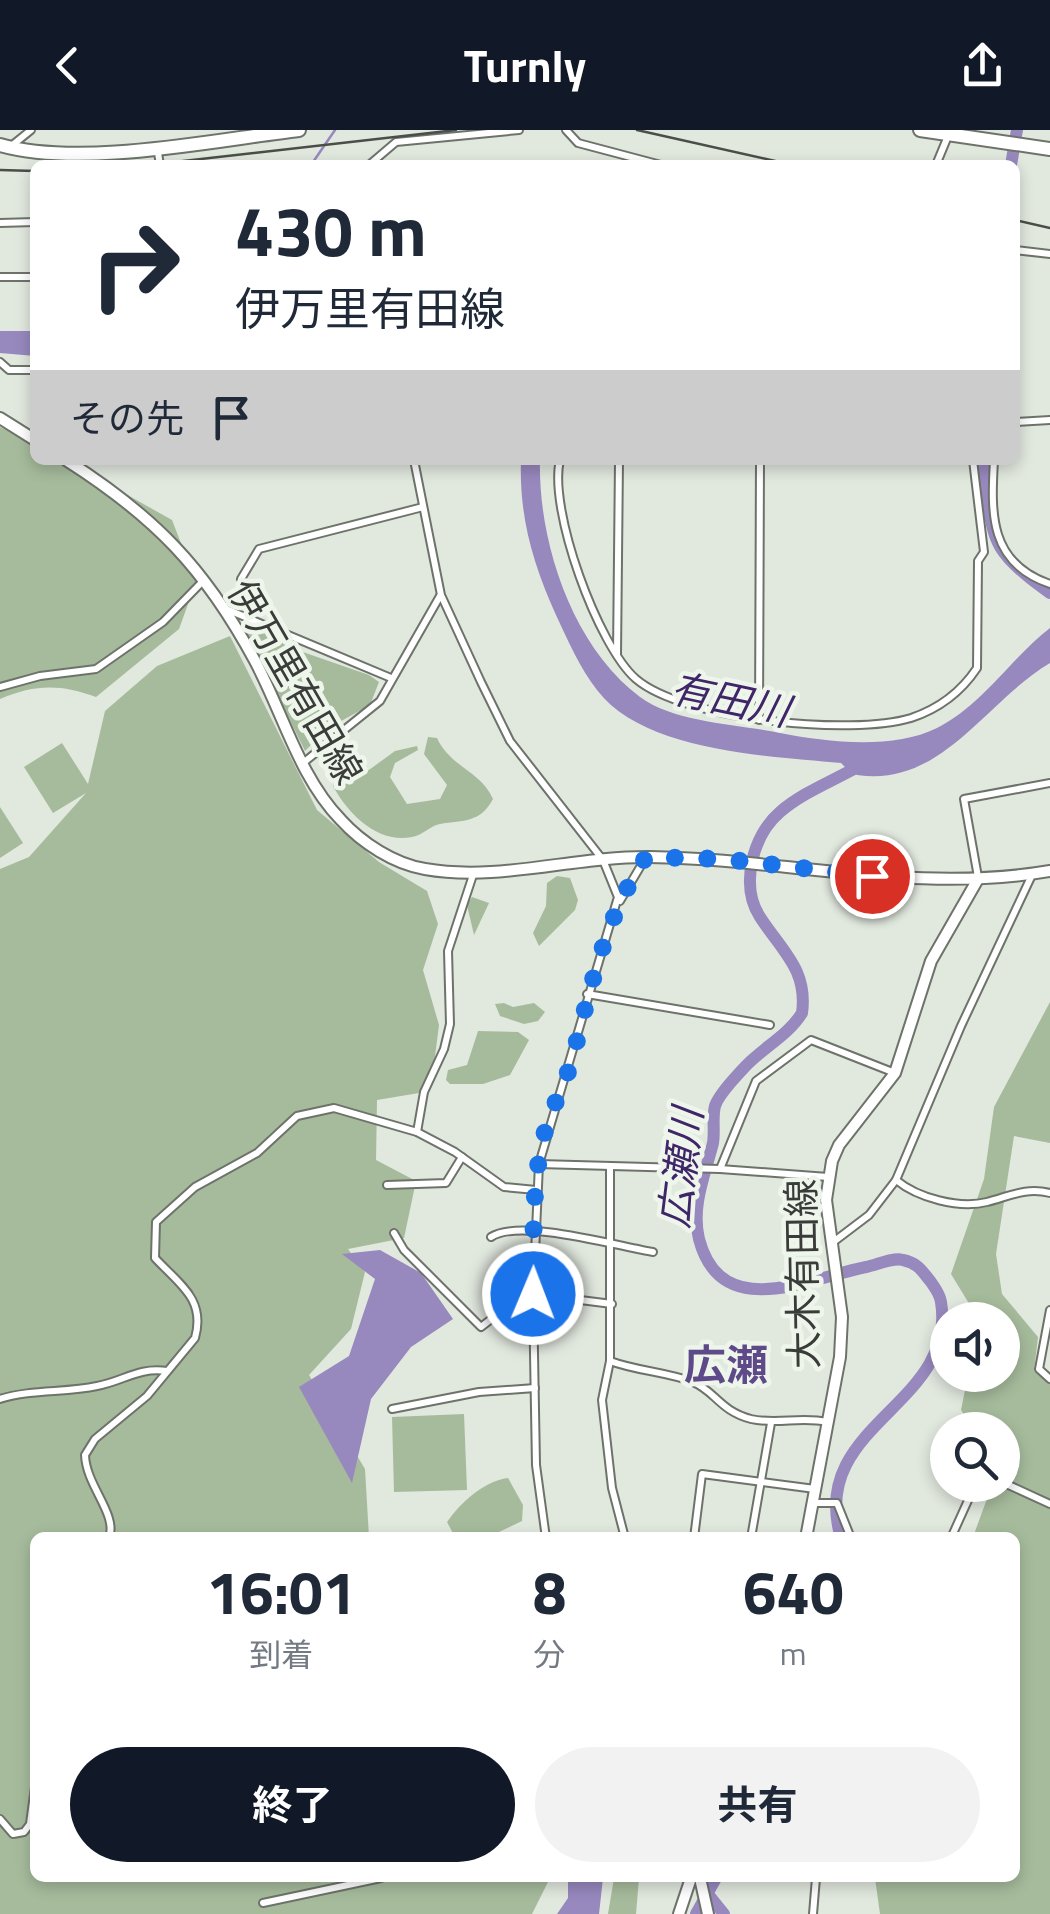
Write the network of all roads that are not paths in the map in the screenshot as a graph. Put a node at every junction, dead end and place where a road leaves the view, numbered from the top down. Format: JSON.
{"nodes":[{"id":1,"x":31,"y":130,"type":"edge"},
{"id":2,"x":299,"y":130,"type":"edge"},
{"id":3,"x":519,"y":130,"type":"edge"},
{"id":4,"x":566,"y":130,"type":"edge"},
{"id":5,"x":920,"y":130,"type":"edge"},
{"id":6,"x":949,"y":132,"type":"edge"},
{"id":7,"x":4,"y":146,"type":"edge"},
{"id":8,"x":157,"y":147,"type":"junction"},
{"id":9,"x":1050,"y":150,"type":"edge"},
{"id":10,"x":159,"y":160,"type":"edge"},
{"id":11,"x":375,"y":160,"type":"edge"},
{"id":12,"x":643,"y":160,"type":"edge"},
{"id":13,"x":938,"y":160,"type":"edge"},
{"id":14,"x":30,"y":222,"type":"edge"},
{"id":15,"x":0,"y":224,"type":"edge"},
{"id":16,"x":1020,"y":251,"type":"edge"},
{"id":17,"x":1050,"y":254,"type":"edge"},
{"id":18,"x":0,"y":276,"type":"edge"},
{"id":19,"x":30,"y":277,"type":"edge"},
{"id":20,"x":0,"y":362,"type":"edge"},
{"id":21,"x":30,"y":370,"type":"edge"},
{"id":22,"x":0,"y":418,"type":"edge"},
{"id":23,"x":1050,"y":420,"type":"edge"},
{"id":24,"x":1020,"y":422,"type":"edge"},
{"id":25,"x":30,"y":437,"type":"edge"},
{"id":26,"x":74,"y":465,"type":"edge"},
{"id":27,"x":415,"y":465,"type":"edge"},
{"id":28,"x":560,"y":465,"type":"edge"},
{"id":29,"x":619,"y":465,"type":"edge"},
{"id":30,"x":760,"y":465,"type":"edge"},
{"id":31,"x":974,"y":465,"type":"edge"},
{"id":32,"x":994,"y":465,"type":"edge"},
{"id":33,"x":422,"y":507,"type":"junction"},
{"id":34,"x":241,"y":579,"type":"dead end"},
{"id":35,"x":203,"y":581,"type":"junction"},
{"id":36,"x":1050,"y":584,"type":"edge"},
{"id":37,"x":441,"y":595,"type":"junction"},
{"id":38,"x":223,"y":608,"type":"junction"},
{"id":39,"x":618,"y":656,"type":"junction"},
{"id":40,"x":391,"y":678,"type":"junction"},
{"id":41,"x":0,"y":687,"type":"edge"},
{"id":42,"x":759,"y":720,"type":"junction"},
{"id":43,"x":303,"y":763,"type":"junction"},
{"id":44,"x":1050,"y":783,"type":"edge"},
{"id":45,"x":646,"y":857,"type":"junction"},
{"id":46,"x":603,"y":860,"type":"junction"},
{"id":47,"x":1050,"y":871,"type":"edge"},
{"id":48,"x":1033,"y":874,"type":"junction"},
{"id":49,"x":473,"y":875,"type":"junction"},
{"id":50,"x":978,"y":879,"type":"junction"},
{"id":51,"x":615,"y":911,"type":"junction"},
{"id":52,"x":587,"y":994,"type":"junction"},
{"id":53,"x":770,"y":1025,"type":"dead end"},
{"id":54,"x":895,"y":1073,"type":"junction"},
{"id":55,"x":417,"y":1132,"type":"junction"},
{"id":56,"x":462,"y":1158,"type":"junction"},
{"id":57,"x":539,"y":1164,"type":"junction"},
{"id":58,"x":610,"y":1167,"type":"junction"},
{"id":59,"x":720,"y":1169,"type":"junction"},
{"id":60,"x":828,"y":1177,"type":"junction"},
{"id":61,"x":896,"y":1180,"type":"junction"},
{"id":62,"x":387,"y":1185,"type":"dead end"},
{"id":63,"x":536,"y":1190,"type":"junction"},
{"id":64,"x":1050,"y":1193,"type":"edge"},
{"id":65,"x":534,"y":1231,"type":"junction"},
{"id":66,"x":394,"y":1233,"type":"dead end"},
{"id":67,"x":491,"y":1237,"type":"dead end"},
{"id":68,"x":832,"y":1243,"type":"junction"},
{"id":69,"x":611,"y":1245,"type":"junction"},
{"id":70,"x":653,"y":1252,"type":"dead end"},
{"id":71,"x":533,"y":1296,"type":"junction"},
{"id":72,"x":612,"y":1304,"type":"junction"},
{"id":73,"x":1050,"y":1310,"type":"edge"},
{"id":74,"x":610,"y":1361,"type":"junction"},
{"id":75,"x":166,"y":1370,"type":"junction"},
{"id":76,"x":1050,"y":1378,"type":"edge"},
{"id":77,"x":535,"y":1388,"type":"junction"},
{"id":78,"x":0,"y":1400,"type":"edge"},
{"id":79,"x":392,"y":1409,"type":"dead end"},
{"id":80,"x":828,"y":1422,"type":"junction"},
{"id":81,"x":771,"y":1423,"type":"junction"},
{"id":82,"x":760,"y":1482,"type":"junction"},
{"id":83,"x":816,"y":1490,"type":"junction"},
{"id":84,"x":1020,"y":1490,"type":"edge"},
{"id":85,"x":967,"y":1502,"type":"edge"},
{"id":86,"x":816,"y":1504,"type":"junction"},
{"id":87,"x":1050,"y":1504,"type":"edge"},
{"id":88,"x":109,"y":1532,"type":"edge"},
{"id":89,"x":545,"y":1532,"type":"edge"},
{"id":90,"x":623,"y":1532,"type":"edge"},
{"id":91,"x":695,"y":1532,"type":"edge"},
{"id":92,"x":752,"y":1532,"type":"edge"},
{"id":93,"x":808,"y":1532,"type":"edge"},
{"id":94,"x":849,"y":1532,"type":"edge"},
{"id":95,"x":954,"y":1532,"type":"edge"},
{"id":96,"x":0,"y":1819,"type":"edge"},
{"id":97,"x":30,"y":1824,"type":"edge"},
{"id":98,"x":362,"y":1882,"type":"edge"},
{"id":99,"x":690,"y":1882,"type":"edge"},
{"id":100,"x":701,"y":1882,"type":"edge"},
{"id":101,"x":816,"y":1882,"type":"edge"},
{"id":102,"x":263,"y":1903,"type":"dead end"},
{"id":103,"x":679,"y":1914,"type":"edge"},
{"id":104,"x":708,"y":1914,"type":"edge"},
{"id":105,"x":813,"y":1914,"type":"edge"}],
"edges":[{"from":1,"to":7,"type":"street"},
{"from":2,"to":8,"type":"highway"},
{"from":3,"to":11,"type":"street"},
{"from":4,"to":12,"type":"street"},
{"from":5,"to":6,"type":"highway"},
{"from":6,"to":9,"type":"highway"},
{"from":6,"to":13,"type":"street"},
{"from":7,"to":8,"type":"highway"},
{"from":8,"to":10,"type":"street"},
{"from":14,"to":15,"type":"street"},
{"from":16,"to":17,"type":"street"},
{"from":18,"to":19,"type":"street"},
{"from":20,"to":21,"type":"street"},
{"from":22,"to":25,"type":"main road"},
{"from":23,"to":24,"type":"street"},
{"from":26,"to":35,"type":"main road","name":"伊万里有田線"},
{"from":27,"to":33,"type":"street"},
{"from":28,"to":39,"type":"street"},
{"from":29,"to":39,"type":"street"},
{"from":30,"to":42,"type":"street"},
{"from":31,"to":42,"type":"street"},
{"from":32,"to":36,"type":"street"},
{"from":33,"to":34,"type":"street"},
{"from":33,"to":37,"type":"street"},
{"from":35,"to":38,"type":"main road","name":"伊万里有田線"},
{"from":35,"to":41,"type":"street"},
{"from":37,"to":40,"type":"street"},
{"from":37,"to":46,"type":"street"},
{"from":38,"to":40,"type":"street"},
{"from":38,"to":43,"type":"main road","name":"伊万里有田線"},
{"from":39,"to":42,"type":"street"},
{"from":40,"to":43,"type":"street"},
{"from":43,"to":49,"type":"main road","name":"伊万里有田線"},
{"from":44,"to":50,"type":"street"},
{"from":45,"to":46,"type":"main road","name":"伊万里有田線"},
{"from":45,"to":50,"type":"main road","name":"伊万里有田線"},
{"from":45,"to":51,"type":"street"},
{"from":46,"to":49,"type":"main road","name":"伊万里有田線"},
{"from":46,"to":51,"type":"street"},
{"from":47,"to":48,"type":"main road"},
{"from":48,"to":50,"type":"main road"},
{"from":48,"to":61,"type":"street"},
{"from":49,"to":55,"type":"street"},
{"from":50,"to":54,"type":"main road","name":"大木有田線"},
{"from":51,"to":52,"type":"street"},
{"from":52,"to":53,"type":"street"},
{"from":52,"to":57,"type":"street"},
{"from":54,"to":59,"type":"street"},
{"from":54,"to":60,"type":"main road","name":"大木有田線"},
{"from":55,"to":56,"type":"street"},
{"from":55,"to":75,"type":"street"},
{"from":56,"to":62,"type":"street"},
{"from":56,"to":63,"type":"street"},
{"from":57,"to":58,"type":"street"},
{"from":57,"to":63,"type":"street"},
{"from":58,"to":59,"type":"street"},
{"from":58,"to":69,"type":"street"},
{"from":59,"to":60,"type":"street"},
{"from":60,"to":68,"type":"main road","name":"大木有田線"},
{"from":61,"to":64,"type":"street"},
{"from":61,"to":68,"type":"street"},
{"from":63,"to":65,"type":"street"},
{"from":65,"to":67,"type":"street"},
{"from":65,"to":69,"type":"street"},
{"from":65,"to":71,"type":"street"},
{"from":66,"to":71,"type":"street"},
{"from":68,"to":80,"type":"main road","name":"大木有田線"},
{"from":69,"to":70,"type":"street"},
{"from":69,"to":72,"type":"street"},
{"from":71,"to":72,"type":"street"},
{"from":71,"to":77,"type":"street"},
{"from":72,"to":74,"type":"street"},
{"from":73,"to":76,"type":"street"},
{"from":74,"to":81,"type":"street"},
{"from":74,"to":90,"type":"street"},
{"from":75,"to":78,"type":"street"},
{"from":75,"to":88,"type":"street"},
{"from":77,"to":79,"type":"street"},
{"from":77,"to":89,"type":"street"},
{"from":80,"to":81,"type":"street"},
{"from":80,"to":83,"type":"main road","name":"大木有田線"},
{"from":81,"to":82,"type":"street"},
{"from":82,"to":83,"type":"street"},
{"from":82,"to":91,"type":"street"},
{"from":82,"to":92,"type":"street"},
{"from":83,"to":86,"type":"main road","name":"大木有田線"},
{"from":84,"to":87,"type":"street"},
{"from":85,"to":95,"type":"street"},
{"from":86,"to":93,"type":"main road","name":"大木有田線"},
{"from":86,"to":94,"type":"street"},
{"from":96,"to":97,"type":"street"},
{"from":98,"to":102,"type":"street"},
{"from":99,"to":103,"type":"main road"},
{"from":100,"to":104,"type":"main road"},
{"from":101,"to":105,"type":"street"}]}
